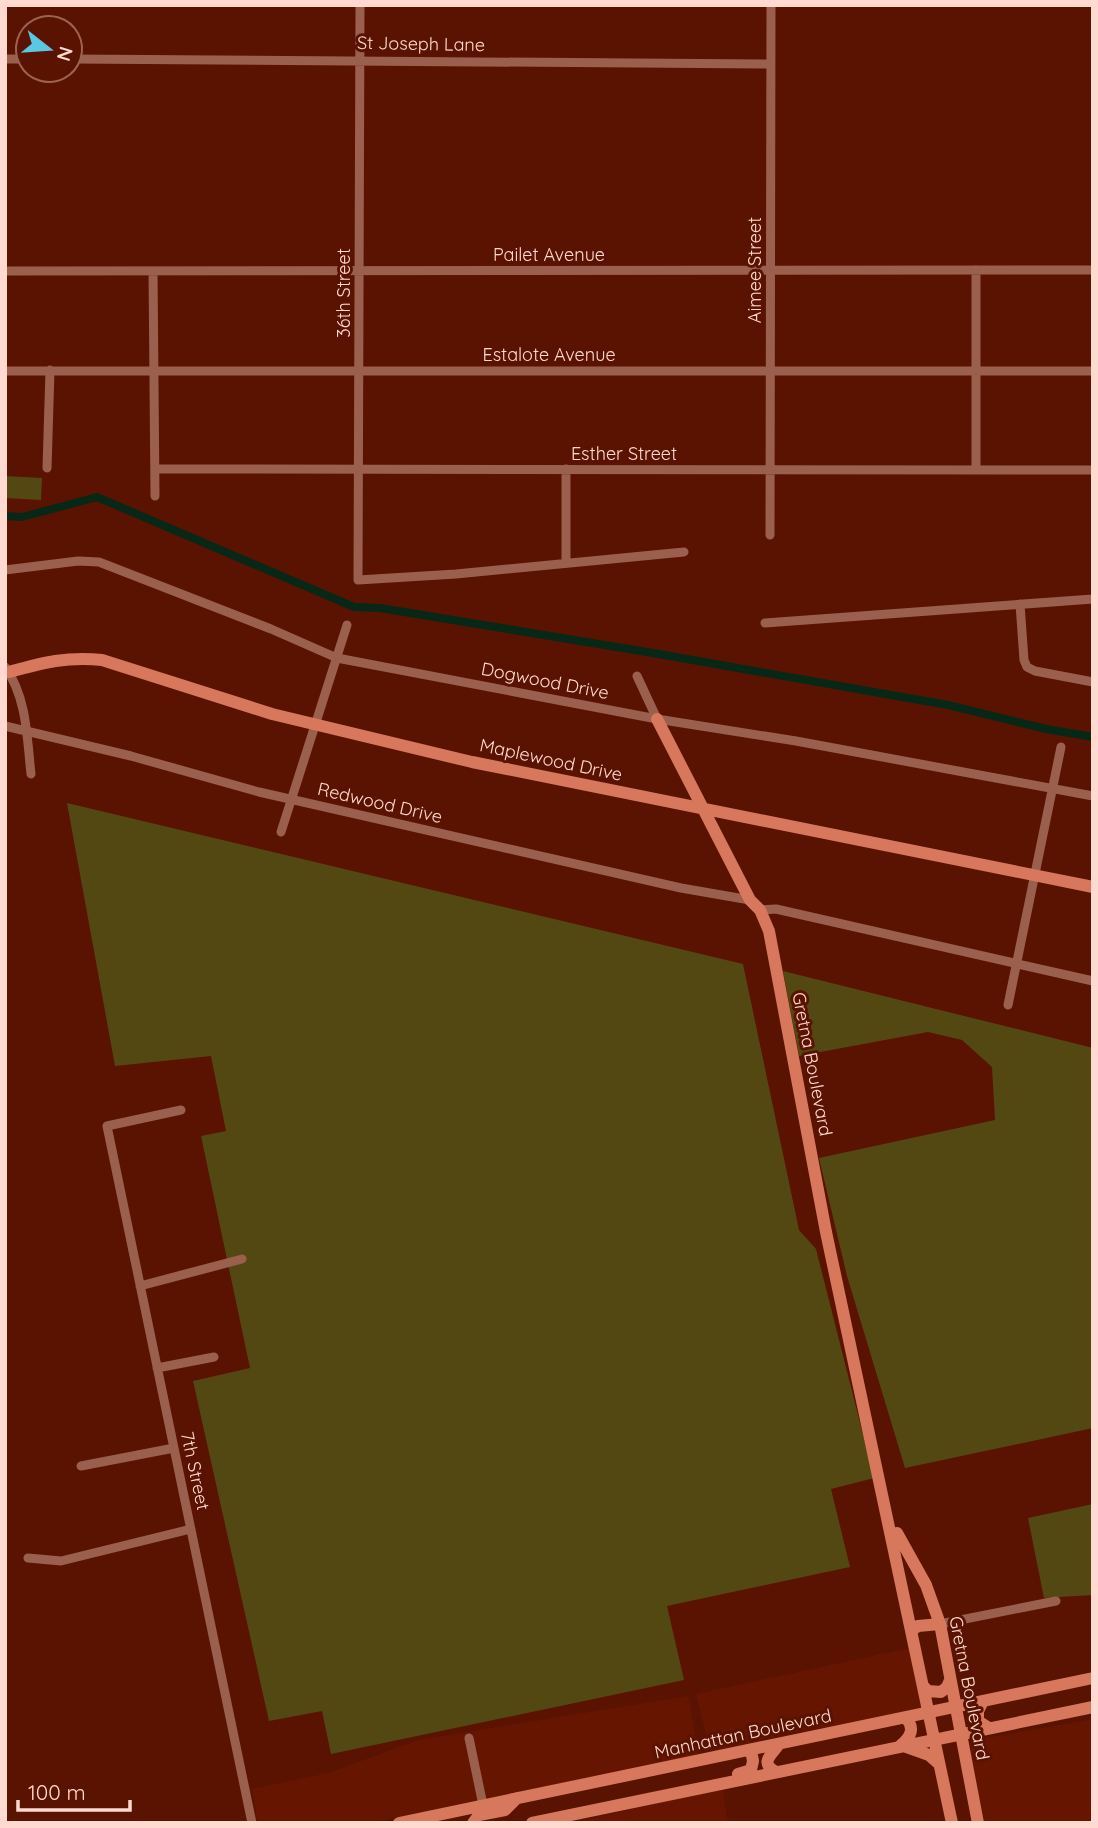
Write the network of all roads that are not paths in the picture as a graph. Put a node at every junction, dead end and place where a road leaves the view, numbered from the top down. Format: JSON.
{"nodes":[{"id":1,"x":359,"y":5,"type":"edge"},
{"id":2,"x":771,"y":5,"type":"edge"},
{"id":3,"x":84,"y":59,"type":"edge"},
{"id":4,"x":360,"y":60,"type":"junction"},
{"id":5,"x":771,"y":64,"type":"junction"},
{"id":6,"x":770,"y":270,"type":"junction"},
{"id":7,"x":976,"y":270,"type":"junction"},
{"id":8,"x":1093,"y":270,"type":"edge"},
{"id":9,"x":5,"y":271,"type":"edge"},
{"id":10,"x":153,"y":271,"type":"junction"},
{"id":11,"x":359,"y":271,"type":"junction"},
{"id":12,"x":50,"y":370,"type":"junction"},
{"id":13,"x":153,"y":370,"type":"junction"},
{"id":14,"x":770,"y":370,"type":"junction"},
{"id":15,"x":976,"y":370,"type":"junction"},
{"id":16,"x":1093,"y":370,"type":"edge"},
{"id":17,"x":5,"y":371,"type":"edge"},
{"id":18,"x":360,"y":371,"type":"junction"},
{"id":19,"x":47,"y":468,"type":"dead end"},
{"id":20,"x":155,"y":468,"type":"junction"},
{"id":21,"x":566,"y":469,"type":"junction"},
{"id":22,"x":770,"y":469,"type":"junction"},
{"id":23,"x":976,"y":469,"type":"junction"},
{"id":24,"x":359,"y":470,"type":"junction"},
{"id":25,"x":1093,"y":470,"type":"edge"},
{"id":26,"x":155,"y":496,"type":"dead end"},
{"id":27,"x":770,"y":535,"type":"dead end"},
{"id":28,"x":684,"y":552,"type":"dead end"},
{"id":29,"x":566,"y":563,"type":"junction"},
{"id":30,"x":5,"y":570,"type":"edge"},
{"id":31,"x":1093,"y":599,"type":"edge"},
{"id":32,"x":1020,"y":604,"type":"junction"},
{"id":33,"x":765,"y":623,"type":"dead end"},
{"id":34,"x":347,"y":625,"type":"dead end"},
{"id":35,"x":337,"y":658,"type":"junction"},
{"id":36,"x":7,"y":669,"type":"edge"},
{"id":37,"x":636,"y":676,"type":"dead end"},
{"id":38,"x":1093,"y":682,"type":"edge"},
{"id":39,"x":657,"y":719,"type":"junction"},
{"id":40,"x":315,"y":724,"type":"junction"},
{"id":41,"x":5,"y":726,"type":"edge"},
{"id":42,"x":27,"y":731,"type":"junction"},
{"id":43,"x":1061,"y":747,"type":"dead end"},
{"id":44,"x":30,"y":774,"type":"dead end"},
{"id":45,"x":1052,"y":788,"type":"junction"},
{"id":46,"x":1093,"y":796,"type":"edge"},
{"id":47,"x":291,"y":799,"type":"junction"},
{"id":48,"x":702,"y":809,"type":"junction"},
{"id":49,"x":281,"y":832,"type":"dead end"},
{"id":50,"x":1034,"y":875,"type":"junction"},
{"id":51,"x":1093,"y":887,"type":"edge"},
{"id":52,"x":750,"y":900,"type":"junction"},
{"id":53,"x":761,"y":910,"type":"junction"},
{"id":54,"x":1016,"y":964,"type":"junction"},
{"id":55,"x":1093,"y":981,"type":"edge"},
{"id":56,"x":1008,"y":1005,"type":"dead end"},
{"id":57,"x":181,"y":1110,"type":"dead end"},
{"id":58,"x":242,"y":1259,"type":"dead end"},
{"id":59,"x":140,"y":1286,"type":"junction"},
{"id":60,"x":214,"y":1357,"type":"dead end"},
{"id":61,"x":157,"y":1368,"type":"junction"},
{"id":62,"x":174,"y":1448,"type":"junction"},
{"id":63,"x":81,"y":1466,"type":"dead end"},
{"id":64,"x":882,"y":1486,"type":"junction"},
{"id":65,"x":191,"y":1529,"type":"junction"},
{"id":66,"x":28,"y":1558,"type":"dead end"},
{"id":67,"x":1056,"y":1601,"type":"dead end"},
{"id":68,"x":940,"y":1624,"type":"junction"},
{"id":69,"x":912,"y":1630,"type":"junction"},
{"id":70,"x":1093,"y":1678,"type":"edge"},
{"id":71,"x":950,"y":1680,"type":"junction"},
{"id":72,"x":923,"y":1686,"type":"junction"},
{"id":73,"x":1093,"y":1699,"type":"edge"},
{"id":74,"x":983,"y":1701,"type":"junction"},
{"id":75,"x":955,"y":1707,"type":"junction"},
{"id":76,"x":1093,"y":1707,"type":"edge"},
{"id":77,"x":927,"y":1713,"type":"junction"},
{"id":78,"x":1065,"y":1713,"type":"junction"},
{"id":79,"x":906,"y":1718,"type":"junction"},
{"id":80,"x":989,"y":1728,"type":"junction"},
{"id":81,"x":960,"y":1734,"type":"junction"},
{"id":82,"x":469,"y":1738,"type":"dead end"},
{"id":83,"x":933,"y":1740,"type":"junction"},
{"id":84,"x":779,"y":1744,"type":"junction"},
{"id":85,"x":901,"y":1745,"type":"junction"},
{"id":86,"x":751,"y":1750,"type":"junction"},
{"id":87,"x":938,"y":1763,"type":"junction"},
{"id":88,"x":776,"y":1772,"type":"junction"},
{"id":89,"x":717,"y":1784,"type":"junction"},
{"id":90,"x":517,"y":1798,"type":"junction"},
{"id":91,"x":483,"y":1805,"type":"junction"},
{"id":92,"x":252,"y":1823,"type":"edge"},
{"id":93,"x":399,"y":1823,"type":"edge"},
{"id":94,"x":473,"y":1823,"type":"edge"},
{"id":95,"x":533,"y":1823,"type":"edge"},
{"id":96,"x":952,"y":1823,"type":"edge"},
{"id":97,"x":978,"y":1823,"type":"edge"}],
"edges":[{"from":1,"to":4,"type":"street","name":"36th Street"},
{"from":2,"to":5,"type":"street","name":"Aimee Street"},
{"from":3,"to":4,"type":"street","name":"St Joseph Lane"},
{"from":4,"to":5,"type":"street","name":"St Joseph Lane"},
{"from":4,"to":11,"type":"street","name":"36th Street"},
{"from":5,"to":6,"type":"street","name":"Aimee Street"},
{"from":6,"to":7,"type":"street","name":"Pailet Avenue"},
{"from":6,"to":11,"type":"street","name":"Pailet Avenue"},
{"from":6,"to":14,"type":"street","name":"Aimee Street"},
{"from":7,"to":8,"type":"street","name":"Pailet Avenue"},
{"from":7,"to":15,"type":"street"},
{"from":9,"to":10,"type":"street","name":"Pailet Avenue"},
{"from":10,"to":11,"type":"street","name":"Pailet Avenue"},
{"from":10,"to":13,"type":"street"},
{"from":11,"to":18,"type":"street","name":"36th Street"},
{"from":12,"to":13,"type":"street","name":"Estalote Avenue"},
{"from":12,"to":17,"type":"street","name":"Estalote Avenue"},
{"from":12,"to":19,"type":"street"},
{"from":13,"to":18,"type":"street","name":"Estalote Avenue"},
{"from":13,"to":20,"type":"street"},
{"from":14,"to":15,"type":"street","name":"Estalote Avenue"},
{"from":14,"to":18,"type":"street","name":"Estalote Avenue"},
{"from":14,"to":22,"type":"street","name":"Aimee Street"},
{"from":15,"to":16,"type":"street","name":"Estalote Avenue"},
{"from":15,"to":23,"type":"street"},
{"from":18,"to":24,"type":"street","name":"36th Street"},
{"from":20,"to":24,"type":"street","name":"Esther Street"},
{"from":20,"to":26,"type":"street"},
{"from":21,"to":22,"type":"street","name":"Esther Street"},
{"from":21,"to":24,"type":"street","name":"Esther Street"},
{"from":21,"to":29,"type":"street"},
{"from":22,"to":23,"type":"street","name":"Esther Street"},
{"from":22,"to":27,"type":"street","name":"Aimee Street"},
{"from":23,"to":25,"type":"street","name":"Esther Street"},
{"from":24,"to":29,"type":"street","name":"36th Street"},
{"from":28,"to":29,"type":"street"},
{"from":30,"to":35,"type":"street","name":"Dogwood Drive"},
{"from":31,"to":32,"type":"street"},
{"from":32,"to":33,"type":"street"},
{"from":32,"to":38,"type":"street"},
{"from":34,"to":35,"type":"street"},
{"from":35,"to":39,"type":"street","name":"Dogwood Drive"},
{"from":35,"to":40,"type":"street"},
{"from":36,"to":40,"type":"street","name":"Maplewood Drive"},
{"from":36,"to":42,"type":"street"},
{"from":37,"to":39,"type":"street"},
{"from":39,"to":45,"type":"street","name":"Dogwood Drive"},
{"from":39,"to":48,"type":"street"},
{"from":40,"to":47,"type":"street"},
{"from":40,"to":48,"type":"street","name":"Maplewood Drive"},
{"from":41,"to":42,"type":"street","name":"Redwood Drive"},
{"from":42,"to":44,"type":"street"},
{"from":42,"to":47,"type":"street","name":"Redwood Drive"},
{"from":43,"to":45,"type":"street"},
{"from":45,"to":46,"type":"street","name":"Dogwood Drive"},
{"from":45,"to":50,"type":"street"},
{"from":47,"to":49,"type":"street"},
{"from":47,"to":52,"type":"street","name":"Redwood Drive"},
{"from":48,"to":50,"type":"street","name":"Maplewood Drive"},
{"from":48,"to":52,"type":"street"},
{"from":50,"to":51,"type":"street","name":"Maplewood Drive"},
{"from":50,"to":54,"type":"street"},
{"from":52,"to":53,"type":"street"},
{"from":53,"to":54,"type":"street"},
{"from":53,"to":64,"type":"street","name":"Gretna Boulevard"},
{"from":54,"to":55,"type":"street"},
{"from":54,"to":56,"type":"street"},
{"from":57,"to":59,"type":"street","name":"7th Street"},
{"from":58,"to":59,"type":"street"},
{"from":59,"to":61,"type":"street","name":"7th Street"},
{"from":60,"to":61,"type":"street"},
{"from":61,"to":62,"type":"street","name":"7th Street"},
{"from":62,"to":63,"type":"street"},
{"from":62,"to":65,"type":"street","name":"7th Street"},
{"from":64,"to":68,"type":"street","name":"Gretna Boulevard"},
{"from":64,"to":69,"type":"street","name":"Gretna Boulevard"},
{"from":65,"to":66,"type":"street"},
{"from":65,"to":92,"type":"street","name":"7th Street"},
{"from":67,"to":68,"type":"street"},
{"from":68,"to":69,"type":"street"},
{"from":68,"to":71,"type":"street","name":"Gretna Boulevard"},
{"from":69,"to":72,"type":"street","name":"Gretna Boulevard"},
{"from":70,"to":74,"type":"street","name":"Manhattan Boulevard"},
{"from":71,"to":72,"type":"street"},
{"from":71,"to":75,"type":"street","name":"Gretna Boulevard"},
{"from":72,"to":77,"type":"street","name":"Gretna Boulevard"},
{"from":73,"to":78,"type":"street"},
{"from":74,"to":75,"type":"street","name":"Manhattan Boulevard"},
{"from":74,"to":80,"type":"street"},
{"from":75,"to":77,"type":"street","name":"Manhattan Boulevard"},
{"from":75,"to":81,"type":"street","name":"Gretna Boulevard"},
{"from":76,"to":78,"type":"street"},
{"from":77,"to":79,"type":"street","name":"Manhattan Boulevard"},
{"from":77,"to":83,"type":"street","name":"Gretna Boulevard"},
{"from":78,"to":80,"type":"street"},
{"from":79,"to":84,"type":"street","name":"Manhattan Boulevard"},
{"from":79,"to":85,"type":"street"},
{"from":80,"to":81,"type":"street"},
{"from":81,"to":83,"type":"street"},
{"from":81,"to":97,"type":"street","name":"Gretna Boulevard"},
{"from":82,"to":91,"type":"street"},
{"from":83,"to":85,"type":"street"},
{"from":83,"to":87,"type":"street","name":"Gretna Boulevard"},
{"from":84,"to":86,"type":"street","name":"Manhattan Boulevard"},
{"from":84,"to":88,"type":"street"},
{"from":85,"to":87,"type":"street"},
{"from":85,"to":88,"type":"street"},
{"from":86,"to":89,"type":"street"},
{"from":86,"to":90,"type":"street","name":"Manhattan Boulevard"},
{"from":87,"to":96,"type":"street","name":"Gretna Boulevard"},
{"from":88,"to":89,"type":"street"},
{"from":89,"to":95,"type":"street"},
{"from":90,"to":91,"type":"street","name":"Manhattan Boulevard"},
{"from":90,"to":94,"type":"street"},
{"from":91,"to":93,"type":"street","name":"Manhattan Boulevard"}]}
